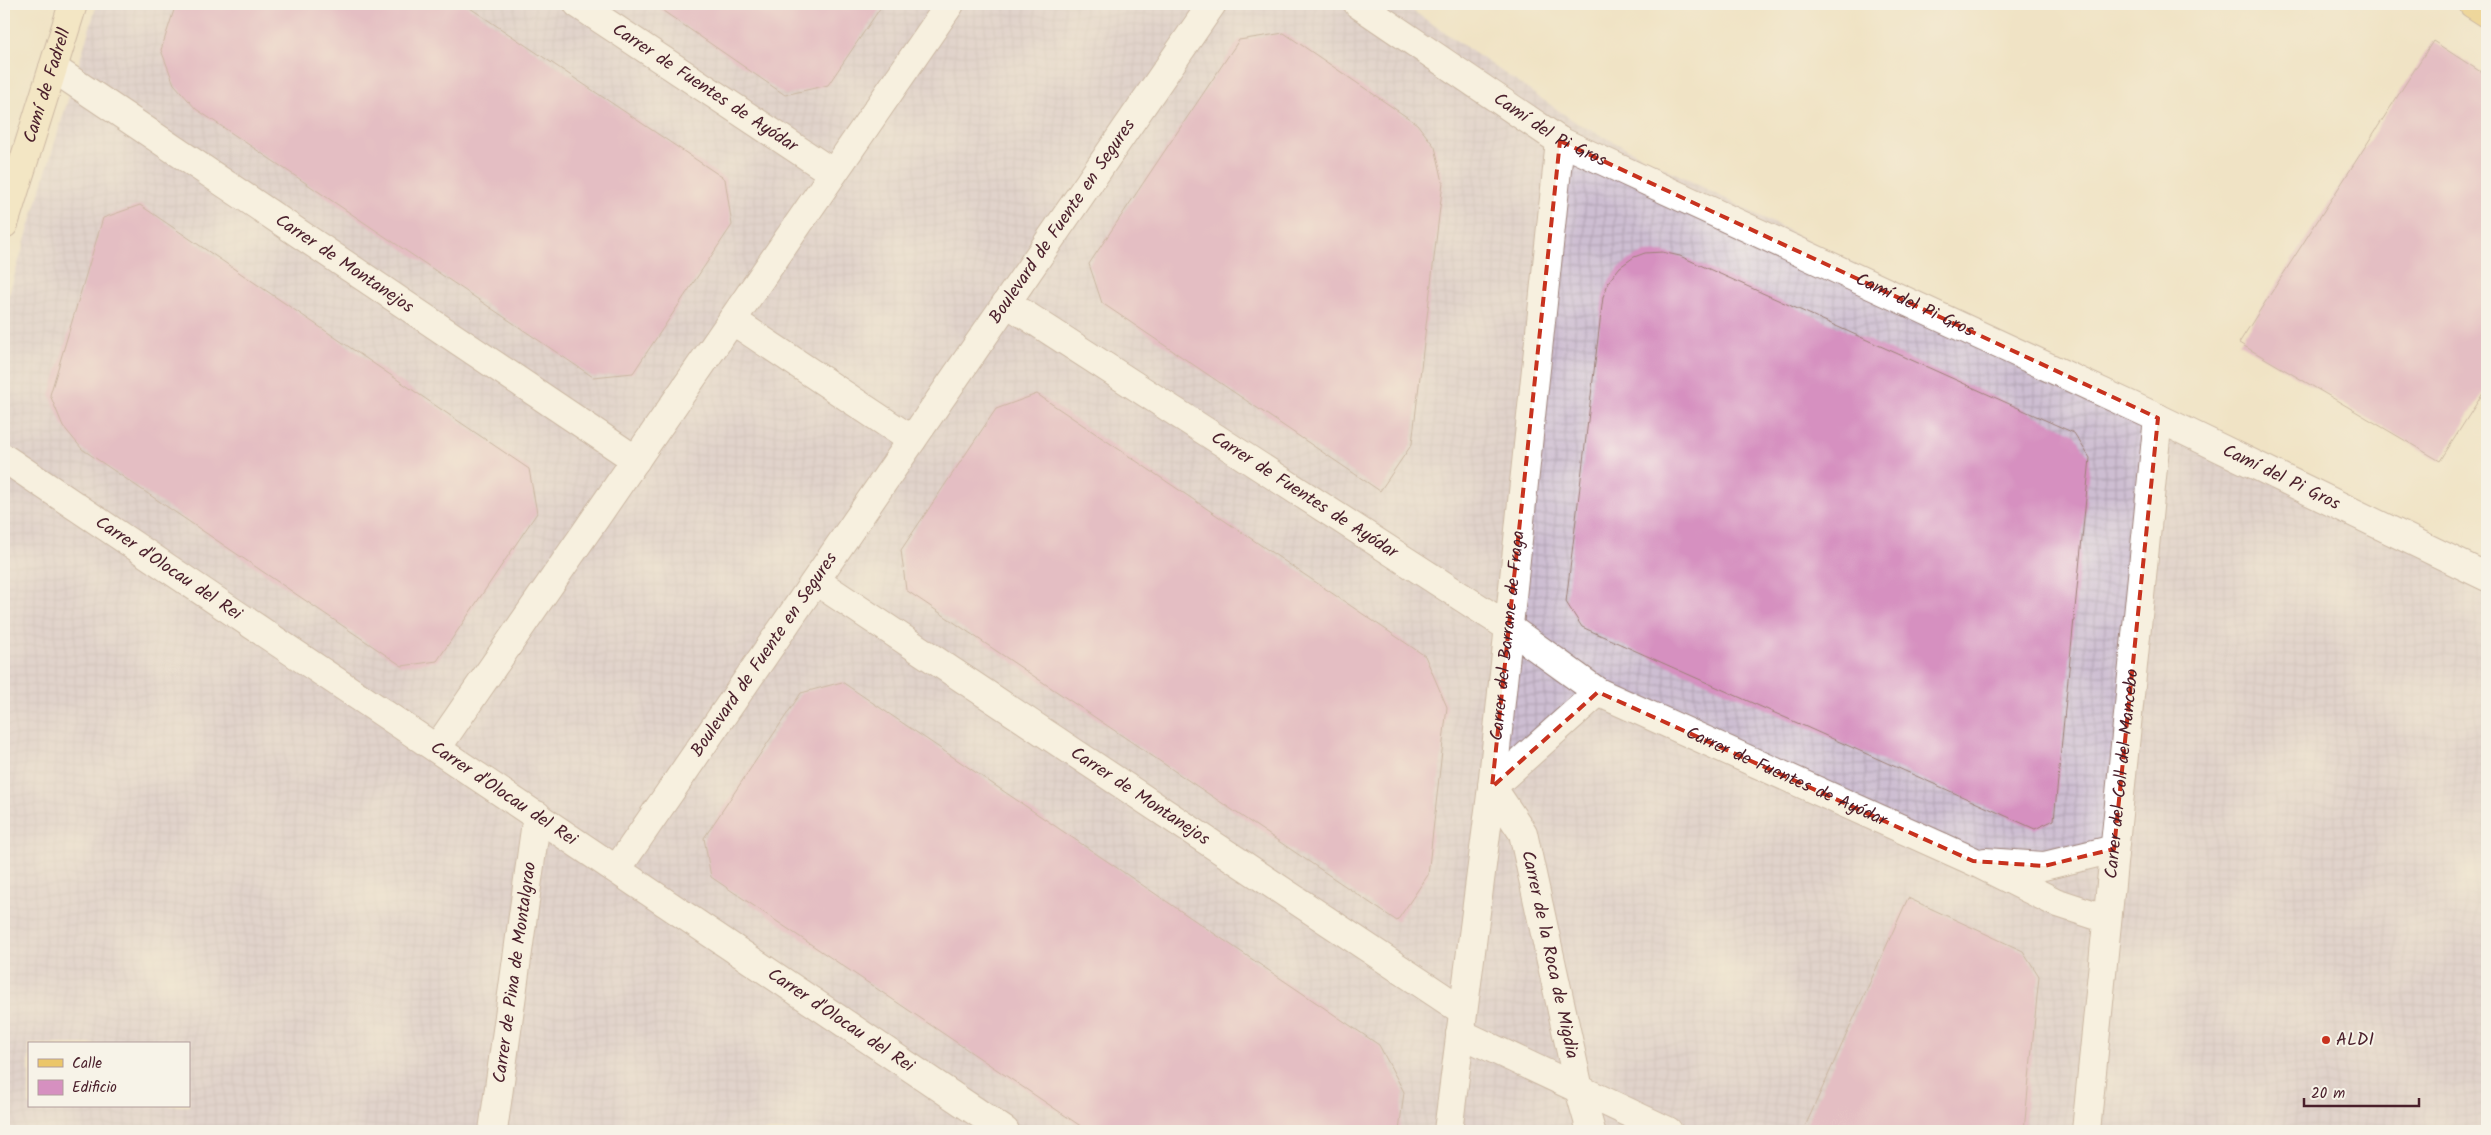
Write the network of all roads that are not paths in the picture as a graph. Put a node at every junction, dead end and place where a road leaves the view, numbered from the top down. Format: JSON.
{"nodes":[{"id":1,"x":73,"y":4,"type":"edge"},
{"id":2,"x":578,"y":4,"type":"edge"},
{"id":3,"x":950,"y":4,"type":"edge"},
{"id":4,"x":1212,"y":4,"type":"edge"},
{"id":5,"x":1358,"y":4,"type":"edge"},
{"id":6,"x":2473,"y":4,"type":"edge"},
{"id":7,"x":2487,"y":13,"type":"edge"},
{"id":8,"x":53,"y":68,"type":"junction"},
{"id":9,"x":1560,"y":141,"type":"junction"},
{"id":10,"x":833,"y":173,"type":"junction"},
{"id":11,"x":4,"y":224,"type":"edge"},
{"id":12,"x":1006,"y":303,"type":"junction"},
{"id":13,"x":732,"y":320,"type":"junction"},
{"id":14,"x":2158,"y":418,"type":"junction"},
{"id":15,"x":912,"y":440,"type":"junction"},
{"id":16,"x":4,"y":458,"type":"edge"},
{"id":17,"x":636,"y":460,"type":"junction"},
{"id":18,"x":2487,"y":577,"type":"edge"},
{"id":19,"x":816,"y":581,"type":"junction"},
{"id":20,"x":1508,"y":627,"type":"junction"},
{"id":21,"x":1598,"y":692,"type":"junction"},
{"id":22,"x":437,"y":748,"type":"junction"},
{"id":23,"x":1492,"y":786,"type":"junction"},
{"id":24,"x":537,"y":815,"type":"junction"},
{"id":25,"x":2114,"y":849,"type":"junction"},
{"id":26,"x":1973,"y":861,"type":"junction"},
{"id":27,"x":617,"y":869,"type":"junction"},
{"id":28,"x":2107,"y":919,"type":"junction"},
{"id":29,"x":1462,"y":1022,"type":"junction"},
{"id":30,"x":1579,"y":1089,"type":"junction"},
{"id":31,"x":494,"y":1131,"type":"edge"},
{"id":32,"x":1005,"y":1131,"type":"edge"},
{"id":33,"x":1448,"y":1131,"type":"edge"},
{"id":34,"x":1591,"y":1131,"type":"edge"},
{"id":35,"x":1668,"y":1131,"type":"edge"},
{"id":36,"x":2086,"y":1131,"type":"edge"}],
"edges":[{"from":1,"to":8,"type":"main road","name":"Camí de Fadrell"},
{"from":2,"to":10,"type":"street","name":"Carrer de Fuentes de Ayódar"},
{"from":3,"to":10,"type":"street"},
{"from":4,"to":12,"type":"street","name":"Boulevard de Fuente en Segures"},
{"from":5,"to":9,"type":"street","name":"Camí del Pi Gros"},
{"from":6,"to":7,"type":"main road"},
{"from":8,"to":11,"type":"main road","name":"Camí de Fadrell"},
{"from":8,"to":17,"type":"street","name":"Carrer de Montanejos"},
{"from":9,"to":14,"type":"street","name":"Camí del Pi Gros"},
{"from":9,"to":20,"type":"street","name":"Carrer del Barranc de Fraga"},
{"from":10,"to":13,"type":"street"},
{"from":12,"to":15,"type":"street","name":"Boulevard de Fuente en Segures"},
{"from":12,"to":20,"type":"street","name":"Carrer de Fuentes de Ayódar"},
{"from":13,"to":15,"type":"street"},
{"from":13,"to":17,"type":"street"},
{"from":14,"to":18,"type":"street","name":"Camí del Pi Gros"},
{"from":14,"to":25,"type":"street","name":"Carrer del Coll del Mancebo"},
{"from":15,"to":19,"type":"street","name":"Boulevard de Fuente en Segures"},
{"from":16,"to":22,"type":"street","name":"Carrer d'Olocau del Rei"},
{"from":17,"to":22,"type":"street"},
{"from":19,"to":27,"type":"street","name":"Boulevard de Fuente en Segures"},
{"from":19,"to":29,"type":"street","name":"Carrer de Montanejos"},
{"from":20,"to":21,"type":"street","name":"Carrer de Fuentes de Ayódar"},
{"from":20,"to":23,"type":"street","name":"Carrer del Barranc de Fraga"},
{"from":21,"to":23,"type":"street"},
{"from":21,"to":26,"type":"street","name":"Carrer de Fuentes de Ayódar"},
{"from":22,"to":24,"type":"street","name":"Carrer d'Olocau del Rei"},
{"from":23,"to":29,"type":"street","name":"Carrer del Barranc de Fraga"},
{"from":23,"to":30,"type":"street","name":"Carrer de la Roca de Migdia"},
{"from":24,"to":27,"type":"street","name":"Carrer d'Olocau del Rei"},
{"from":24,"to":31,"type":"street","name":"Carrer de Pina de Montalgrao"},
{"from":25,"to":26,"type":"street","name":"Carrer de Fuentes de Ayódar"},
{"from":25,"to":28,"type":"street","name":"Carrer del Coll del Mancebo"},
{"from":26,"to":28,"type":"street","name":"Carrer de Fuentes de Ayódar"},
{"from":27,"to":32,"type":"street","name":"Carrer d'Olocau del Rei"},
{"from":28,"to":36,"type":"street","name":"Carrer del Coll del Mancebo"},
{"from":29,"to":30,"type":"street","name":"Carrer de Montanejos"},
{"from":29,"to":33,"type":"street","name":"Carrer del Barranc de Fraga"},
{"from":30,"to":34,"type":"street","name":"Carrer de la Roca de Migdia"},
{"from":30,"to":35,"type":"street","name":"Carrer de Montanejos"}]}
